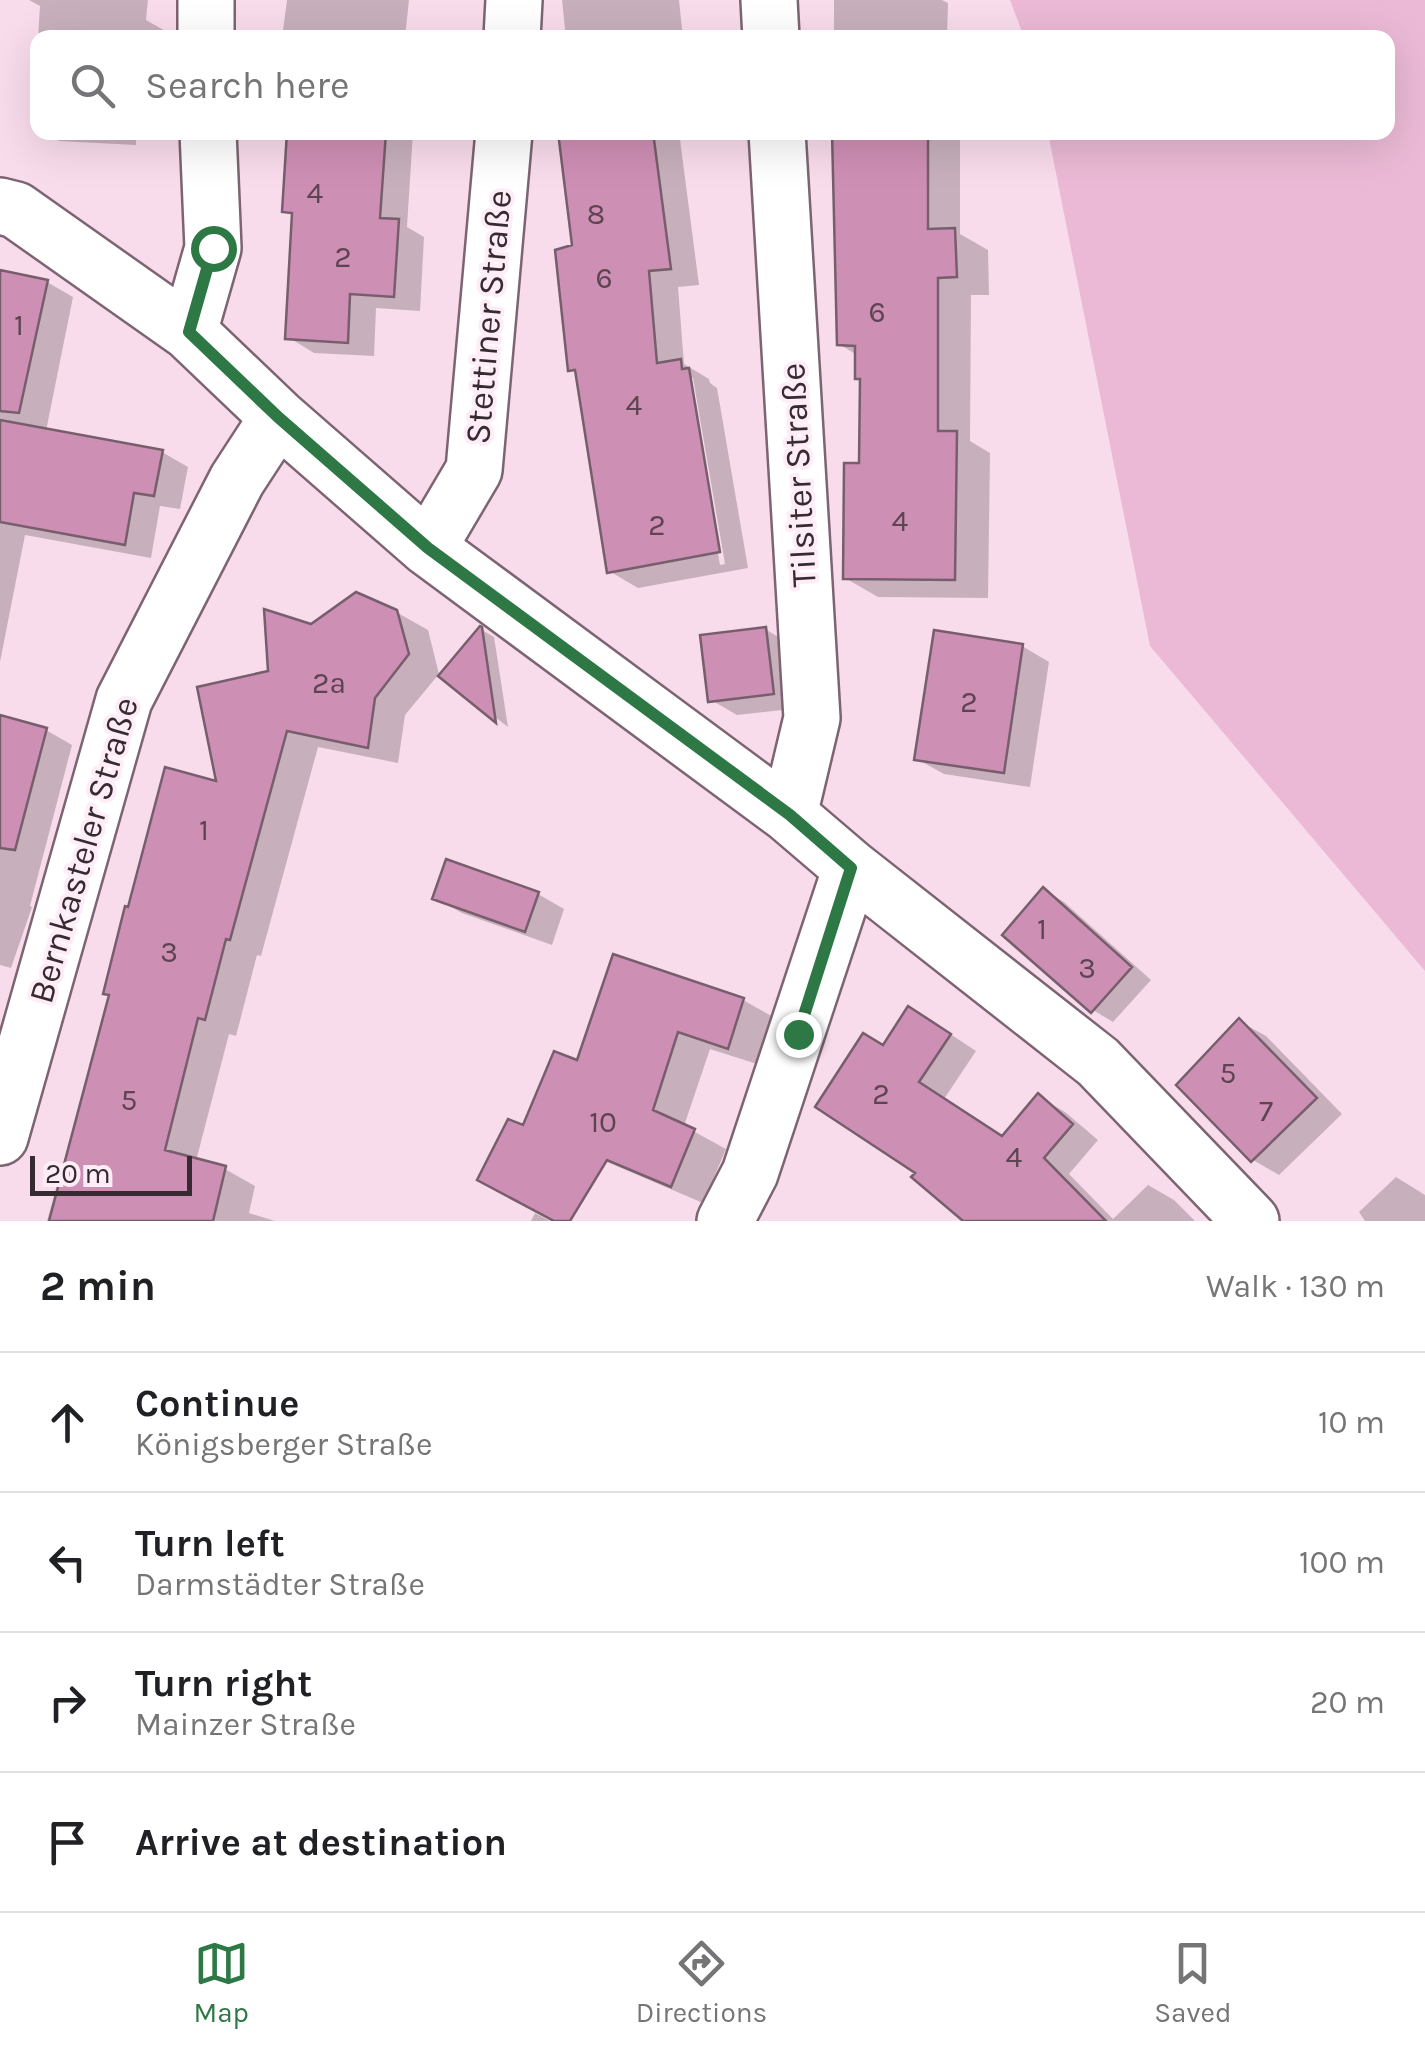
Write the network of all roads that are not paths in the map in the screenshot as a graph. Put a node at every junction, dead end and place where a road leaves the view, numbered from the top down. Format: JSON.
{"nodes":[{"id":1,"x":206,"y":0,"type":"edge"},
{"id":2,"x":514,"y":0,"type":"edge"},
{"id":3,"x":769,"y":0,"type":"edge"},
{"id":4,"x":206,"y":30,"type":"edge"},
{"id":5,"x":512,"y":30,"type":"edge"},
{"id":6,"x":771,"y":30,"type":"edge"},
{"id":7,"x":208,"y":140,"type":"edge"},
{"id":8,"x":503,"y":140,"type":"edge"},
{"id":9,"x":777,"y":140,"type":"edge"},
{"id":10,"x":0,"y":206,"type":"edge"},
{"id":11,"x":189,"y":332,"type":"junction"},
{"id":12,"x":278,"y":417,"type":"junction"},
{"id":13,"x":428,"y":548,"type":"junction"},
{"id":14,"x":790,"y":815,"type":"junction"},
{"id":15,"x":851,"y":868,"type":"junction"},
{"id":16,"x":0,"y":1137,"type":"edge"},
{"id":17,"x":725,"y":1221,"type":"edge"},
{"id":18,"x":1251,"y":1221,"type":"edge"}],
"edges":[{"from":1,"to":4,"type":"street"},
{"from":2,"to":5,"type":"street"},
{"from":3,"to":6,"type":"street"},
{"from":7,"to":11,"type":"street"},
{"from":8,"to":13,"type":"street","name":"Stettiner Straße"},
{"from":9,"to":14,"type":"street","name":"Tilsiter Straße"},
{"from":10,"to":11,"type":"street"},
{"from":11,"to":12,"type":"street"},
{"from":12,"to":13,"type":"street"},
{"from":12,"to":16,"type":"street","name":"Bernkasteler Straße"},
{"from":13,"to":14,"type":"street"},
{"from":14,"to":15,"type":"street"},
{"from":15,"to":17,"type":"street"},
{"from":15,"to":18,"type":"street"}]}
